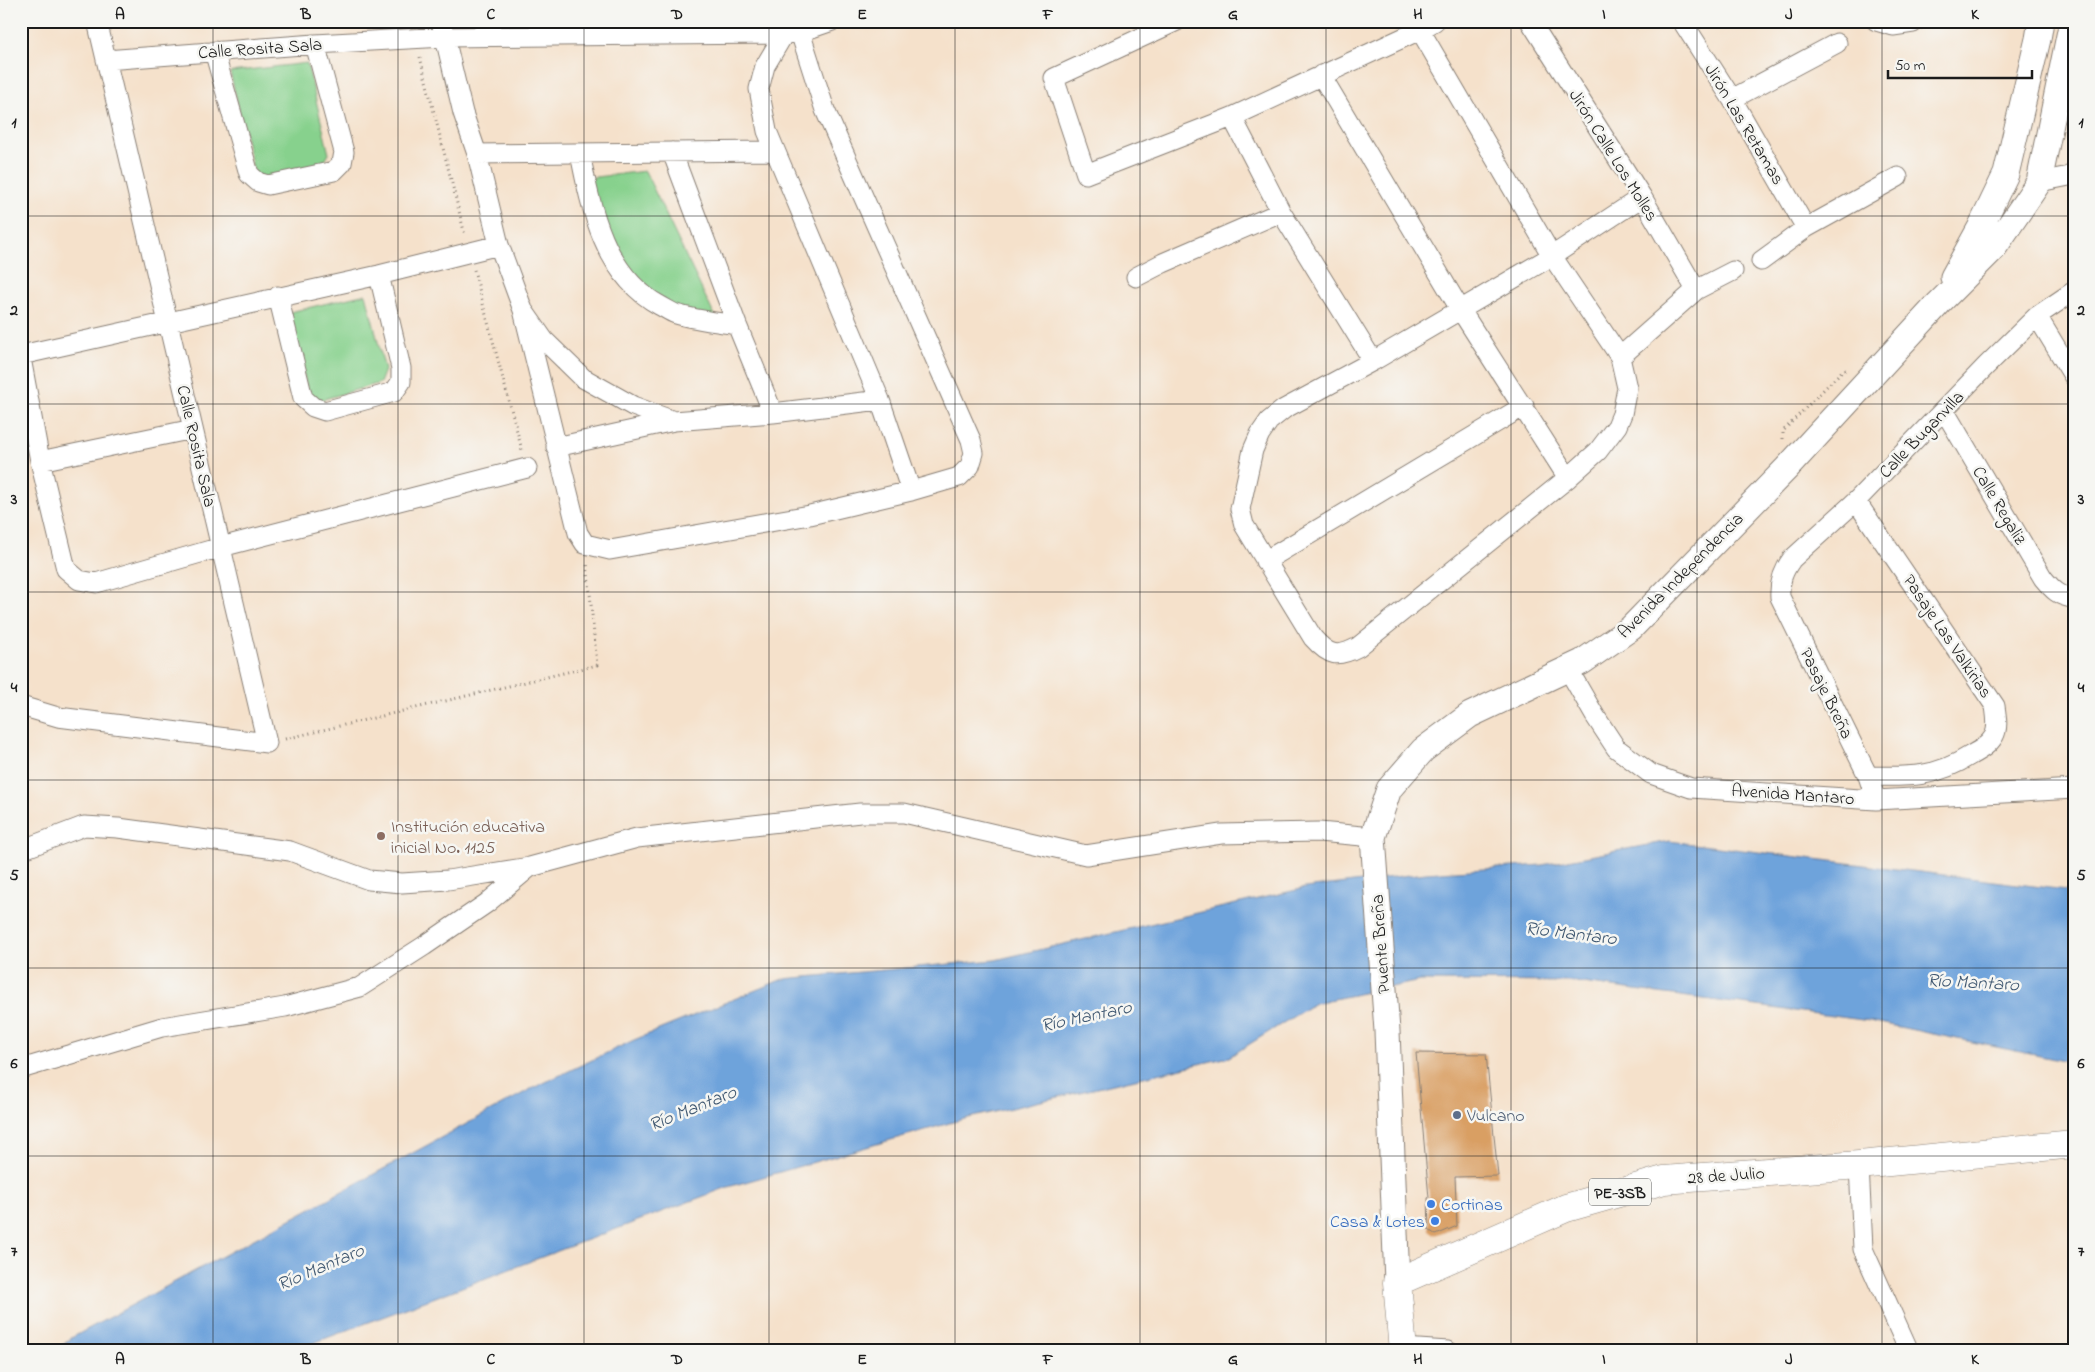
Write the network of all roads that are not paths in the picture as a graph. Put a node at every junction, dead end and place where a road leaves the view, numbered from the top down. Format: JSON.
{"nodes":[{"id":1,"x":97,"y":21,"type":"edge"},
{"id":2,"x":832,"y":21,"type":"edge"},
{"id":3,"x":1177,"y":21,"type":"edge"},
{"id":4,"x":1530,"y":21,"type":"edge"},
{"id":5,"x":1682,"y":21,"type":"edge"},
{"id":6,"x":1876,"y":21,"type":"edge"},
{"id":7,"x":2041,"y":21,"type":"edge"},
{"id":8,"x":2072,"y":21,"type":"edge"},
{"id":9,"x":1914,"y":22,"type":"edge"},
{"id":10,"x":1428,"y":26,"type":"edge"},
{"id":11,"x":717,"y":28,"type":"edge"},
{"id":12,"x":443,"y":29,"type":"edge"},
{"id":13,"x":792,"y":33,"type":"junction"},
{"id":14,"x":1837,"y":43,"type":"dead end"},
{"id":15,"x":315,"y":44,"type":"junction"},
{"id":16,"x":214,"y":52,"type":"junction"},
{"id":17,"x":106,"y":60,"type":"junction"},
{"id":18,"x":1320,"y":75,"type":"junction"},
{"id":19,"x":1732,"y":99,"type":"junction"},
{"id":20,"x":1232,"y":117,"type":"junction"},
{"id":21,"x":775,"y":151,"type":"junction"},
{"id":22,"x":672,"y":152,"type":"junction"},
{"id":23,"x":477,"y":154,"type":"junction"},
{"id":24,"x":580,"y":154,"type":"junction"},
{"id":25,"x":2072,"y":170,"type":"edge"},
{"id":26,"x":1898,"y":177,"type":"dead end"},
{"id":27,"x":2038,"y":182,"type":"junction"},
{"id":28,"x":1642,"y":197,"type":"junction"},
{"id":29,"x":1281,"y":212,"type":"junction"},
{"id":30,"x":1806,"y":228,"type":"junction"},
{"id":31,"x":499,"y":245,"type":"junction"},
{"id":32,"x":1552,"y":256,"type":"junction"},
{"id":33,"x":1761,"y":261,"type":"dead end"},
{"id":34,"x":1732,"y":271,"type":"dead end"},
{"id":35,"x":379,"y":275,"type":"junction"},
{"id":36,"x":1136,"y":278,"type":"dead end"},
{"id":37,"x":1696,"y":290,"type":"junction"},
{"id":38,"x":2074,"y":292,"type":"edge"},
{"id":39,"x":278,"y":296,"type":"junction"},
{"id":40,"x":1939,"y":303,"type":"junction"},
{"id":41,"x":523,"y":310,"type":"junction"},
{"id":42,"x":1460,"y":310,"type":"junction"},
{"id":43,"x":2037,"y":316,"type":"junction"},
{"id":44,"x":168,"y":321,"type":"junction"},
{"id":45,"x":737,"y":325,"type":"junction"},
{"id":46,"x":21,"y":356,"type":"edge"},
{"id":47,"x":1620,"y":357,"type":"junction"},
{"id":48,"x":1373,"y":361,"type":"junction"},
{"id":49,"x":2074,"y":377,"type":"edge"},
{"id":50,"x":880,"y":400,"type":"junction"},
{"id":51,"x":1524,"y":406,"type":"junction"},
{"id":52,"x":1944,"y":410,"type":"junction"},
{"id":53,"x":773,"y":413,"type":"junction"},
{"id":54,"x":674,"y":421,"type":"junction"},
{"id":55,"x":193,"y":429,"type":"junction"},
{"id":56,"x":556,"y":447,"type":"junction"},
{"id":57,"x":40,"y":461,"type":"junction"},
{"id":58,"x":526,"y":468,"type":"dead end"},
{"id":59,"x":1568,"y":478,"type":"junction"},
{"id":60,"x":911,"y":492,"type":"junction"},
{"id":61,"x":1856,"y":501,"type":"junction"},
{"id":62,"x":221,"y":547,"type":"junction"},
{"id":63,"x":1265,"y":561,"type":"junction"},
{"id":64,"x":1779,"y":585,"type":"joint"},
{"id":65,"x":2068,"y":597,"type":"edge"},
{"id":66,"x":1568,"y":669,"type":"junction"},
{"id":67,"x":21,"y":706,"type":"edge"},
{"id":68,"x":1868,"y":776,"type":"junction"},
{"id":69,"x":2074,"y":789,"type":"edge"},
{"id":70,"x":1876,"y":800,"type":"junction"},
{"id":71,"x":1373,"y":846,"type":"junction"},
{"id":72,"x":21,"y":850,"type":"edge"},
{"id":73,"x":530,"y":867,"type":"junction"},
{"id":74,"x":21,"y":1069,"type":"edge"},
{"id":75,"x":2074,"y":1144,"type":"edge"},
{"id":76,"x":1859,"y":1165,"type":"junction"},
{"id":77,"x":1397,"y":1282,"type":"junction"},
{"id":78,"x":1402,"y":1350,"type":"edge"},
{"id":79,"x":1448,"y":1351,"type":"edge"},
{"id":80,"x":1909,"y":1351,"type":"edge"}],
"edges":[{"from":1,"to":17,"type":"street","name":"Calle Rosita Sala"},
{"from":2,"to":13,"type":"street","name":"Calle Rosita Sala"},
{"from":3,"to":20,"type":"street"},
{"from":4,"to":28,"type":"street","name":"Jirón Calle Los Molles"},
{"from":5,"to":19,"type":"street","name":"Jirón Las Retamas"},
{"from":6,"to":9,"type":"street"},
{"from":7,"to":40,"type":"main road","name":"Avenida Independencia"},
{"from":8,"to":27,"type":"main road","name":"Avenida Independencia"},
{"from":10,"to":18,"type":"street"},
{"from":10,"to":32,"type":"street"},
{"from":11,"to":12,"type":"street","name":"Calle Rosita Sala"},
{"from":11,"to":13,"type":"street","name":"Calle Rosita Sala"},
{"from":12,"to":15,"type":"street","name":"Calle Rosita Sala"},
{"from":12,"to":23,"type":"street"},
{"from":13,"to":21,"type":"street"},
{"from":13,"to":60,"type":"street"},
{"from":14,"to":19,"type":"street"},
{"from":15,"to":16,"type":"street","name":"Calle Rosita Sala"},
{"from":15,"to":16,"type":"street"},
{"from":16,"to":17,"type":"street","name":"Calle Rosita Sala"},
{"from":17,"to":44,"type":"street","name":"Calle Rosita Sala"},
{"from":18,"to":20,"type":"street"},
{"from":18,"to":42,"type":"street"},
{"from":19,"to":30,"type":"street","name":"Jirón Las Retamas"},
{"from":20,"to":29,"type":"street"},
{"from":21,"to":22,"type":"street"},
{"from":21,"to":50,"type":"street"},
{"from":22,"to":24,"type":"street"},
{"from":22,"to":45,"type":"street"},
{"from":23,"to":24,"type":"street"},
{"from":23,"to":31,"type":"street"},
{"from":24,"to":45,"type":"street"},
{"from":25,"to":27,"type":"street"},
{"from":26,"to":30,"type":"street"},
{"from":27,"to":40,"type":"main road","name":"Avenida Independencia"},
{"from":28,"to":32,"type":"street"},
{"from":28,"to":37,"type":"street","name":"Jirón Calle Los Molles"},
{"from":29,"to":36,"type":"street"},
{"from":29,"to":48,"type":"street"},
{"from":30,"to":33,"type":"street"},
{"from":31,"to":35,"type":"street"},
{"from":31,"to":41,"type":"street"},
{"from":32,"to":42,"type":"street"},
{"from":32,"to":47,"type":"street"},
{"from":34,"to":37,"type":"street"},
{"from":35,"to":39,"type":"street"},
{"from":35,"to":39,"type":"street"},
{"from":37,"to":47,"type":"street"},
{"from":38,"to":43,"type":"street","name":"Calle Buganvilla"},
{"from":39,"to":44,"type":"street"},
{"from":40,"to":66,"type":"main road","name":"Avenida Independencia"},
{"from":41,"to":54,"type":"street"},
{"from":41,"to":56,"type":"street"},
{"from":42,"to":48,"type":"street"},
{"from":42,"to":51,"type":"street"},
{"from":43,"to":49,"type":"street"},
{"from":43,"to":52,"type":"street","name":"Calle Buganvilla"},
{"from":44,"to":46,"type":"street"},
{"from":44,"to":55,"type":"street","name":"Calle Rosita Sala"},
{"from":45,"to":53,"type":"street"},
{"from":46,"to":57,"type":"street"},
{"from":47,"to":59,"type":"street"},
{"from":48,"to":63,"type":"street"},
{"from":50,"to":53,"type":"street"},
{"from":50,"to":60,"type":"street"},
{"from":51,"to":59,"type":"street"},
{"from":51,"to":63,"type":"street"},
{"from":52,"to":61,"type":"street","name":"Calle Buganvilla"},
{"from":52,"to":65,"type":"street","name":"Calle Regaliz"},
{"from":53,"to":54,"type":"street"},
{"from":54,"to":56,"type":"street"},
{"from":55,"to":57,"type":"street"},
{"from":55,"to":62,"type":"street","name":"Calle Rosita Sala"},
{"from":56,"to":60,"type":"street"},
{"from":57,"to":62,"type":"street"},
{"from":58,"to":62,"type":"street"},
{"from":59,"to":63,"type":"street"},
{"from":61,"to":64,"type":"street","name":"Calle Buganvilla"},
{"from":61,"to":68,"type":"street","name":"Pasaje Las Valkirias"},
{"from":62,"to":67,"type":"street","name":"Calle Rosita Sala"},
{"from":64,"to":68,"type":"street","name":"Pasaje Breña"},
{"from":66,"to":70,"type":"street","name":"Avenida Mantaro"},
{"from":66,"to":71,"type":"main road","name":"Avenida Independencia"},
{"from":68,"to":70,"type":"street","name":"Pasaje Breña"},
{"from":69,"to":70,"type":"street","name":"Avenida Mantaro"},
{"from":71,"to":73,"type":"street"},
{"from":71,"to":77,"type":"main road","name":"Puente Breña"},
{"from":72,"to":73,"type":"street"},
{"from":73,"to":74,"type":"street"},
{"from":75,"to":76,"type":"highway","name":"28 de Julio","number":"PE-3SB"},
{"from":76,"to":77,"type":"highway","name":"28 de Julio","number":"PE-3SB"},
{"from":76,"to":80,"type":"street"},
{"from":77,"to":78,"type":"highway"},
{"from":78,"to":79,"type":"street"}]}
